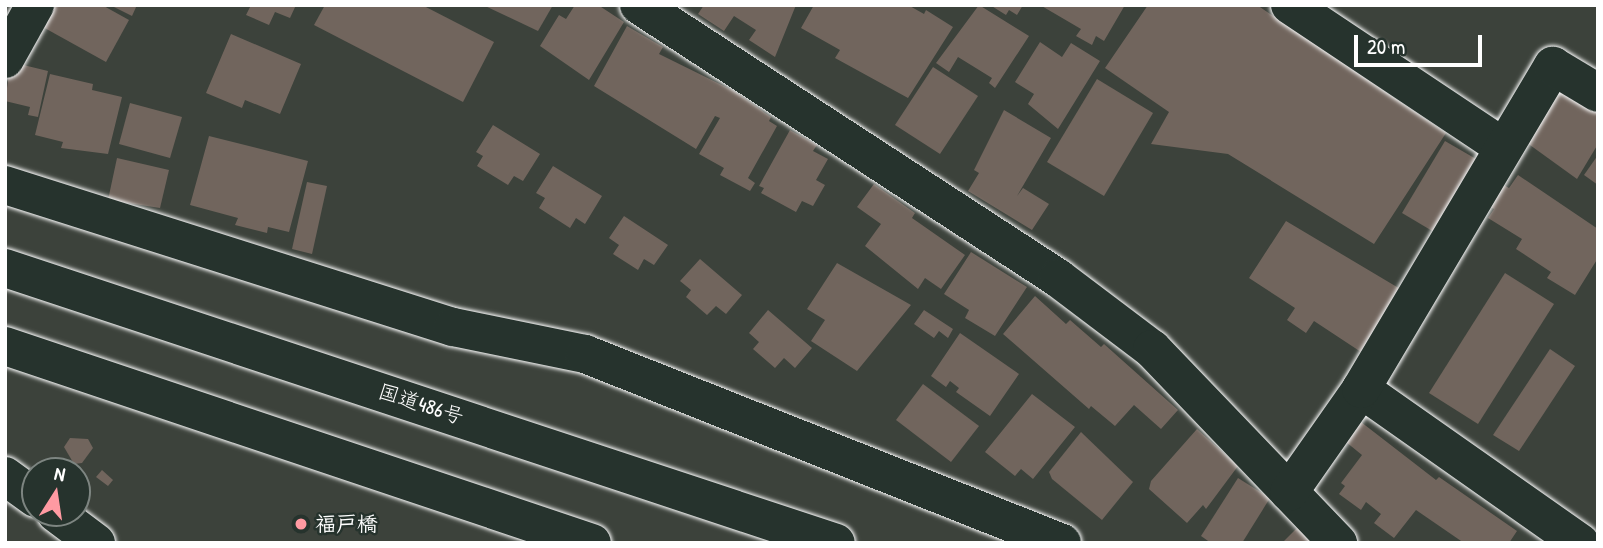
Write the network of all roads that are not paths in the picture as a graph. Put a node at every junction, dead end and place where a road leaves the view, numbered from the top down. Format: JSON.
{"nodes":[{"id":1,"x":35,"y":5,"type":"edge"},
{"id":2,"x":639,"y":5,"type":"edge"},
{"id":3,"x":1290,"y":5,"type":"edge"},
{"id":4,"x":5,"y":59,"type":"edge"},
{"id":5,"x":1598,"y":93,"type":"edge"},
{"id":6,"x":1503,"y":147,"type":"junction"},
{"id":7,"x":5,"y":185,"type":"edge"},
{"id":8,"x":5,"y":268,"type":"edge"},
{"id":9,"x":5,"y":346,"type":"edge"},
{"id":10,"x":1361,"y":389,"type":"junction"},
{"id":11,"x":5,"y":476,"type":"edge"},
{"id":12,"x":21,"y":488,"type":"edge"},
{"id":13,"x":1289,"y":492,"type":"junction"},
{"id":14,"x":75,"y":527,"type":"edge"},
{"id":15,"x":96,"y":543,"type":"edge"},
{"id":16,"x":592,"y":543,"type":"edge"},
{"id":17,"x":836,"y":543,"type":"edge"},
{"id":18,"x":1062,"y":543,"type":"edge"},
{"id":19,"x":1338,"y":543,"type":"edge"},
{"id":20,"x":1580,"y":543,"type":"edge"}],
"edges":[{"from":1,"to":4,"type":"main road"},
{"from":2,"to":13,"type":"main road"},
{"from":3,"to":6,"type":"main road"},
{"from":5,"to":6,"type":"main road"},
{"from":6,"to":10,"type":"main road"},
{"from":7,"to":18,"type":"main road"},
{"from":8,"to":17,"type":"main road","name":"国道486号"},
{"from":9,"to":16,"type":"main road"},
{"from":10,"to":13,"type":"main road"},
{"from":10,"to":20,"type":"main road"},
{"from":11,"to":12,"type":"main road"},
{"from":13,"to":19,"type":"main road"},
{"from":14,"to":15,"type":"main road"}]}
